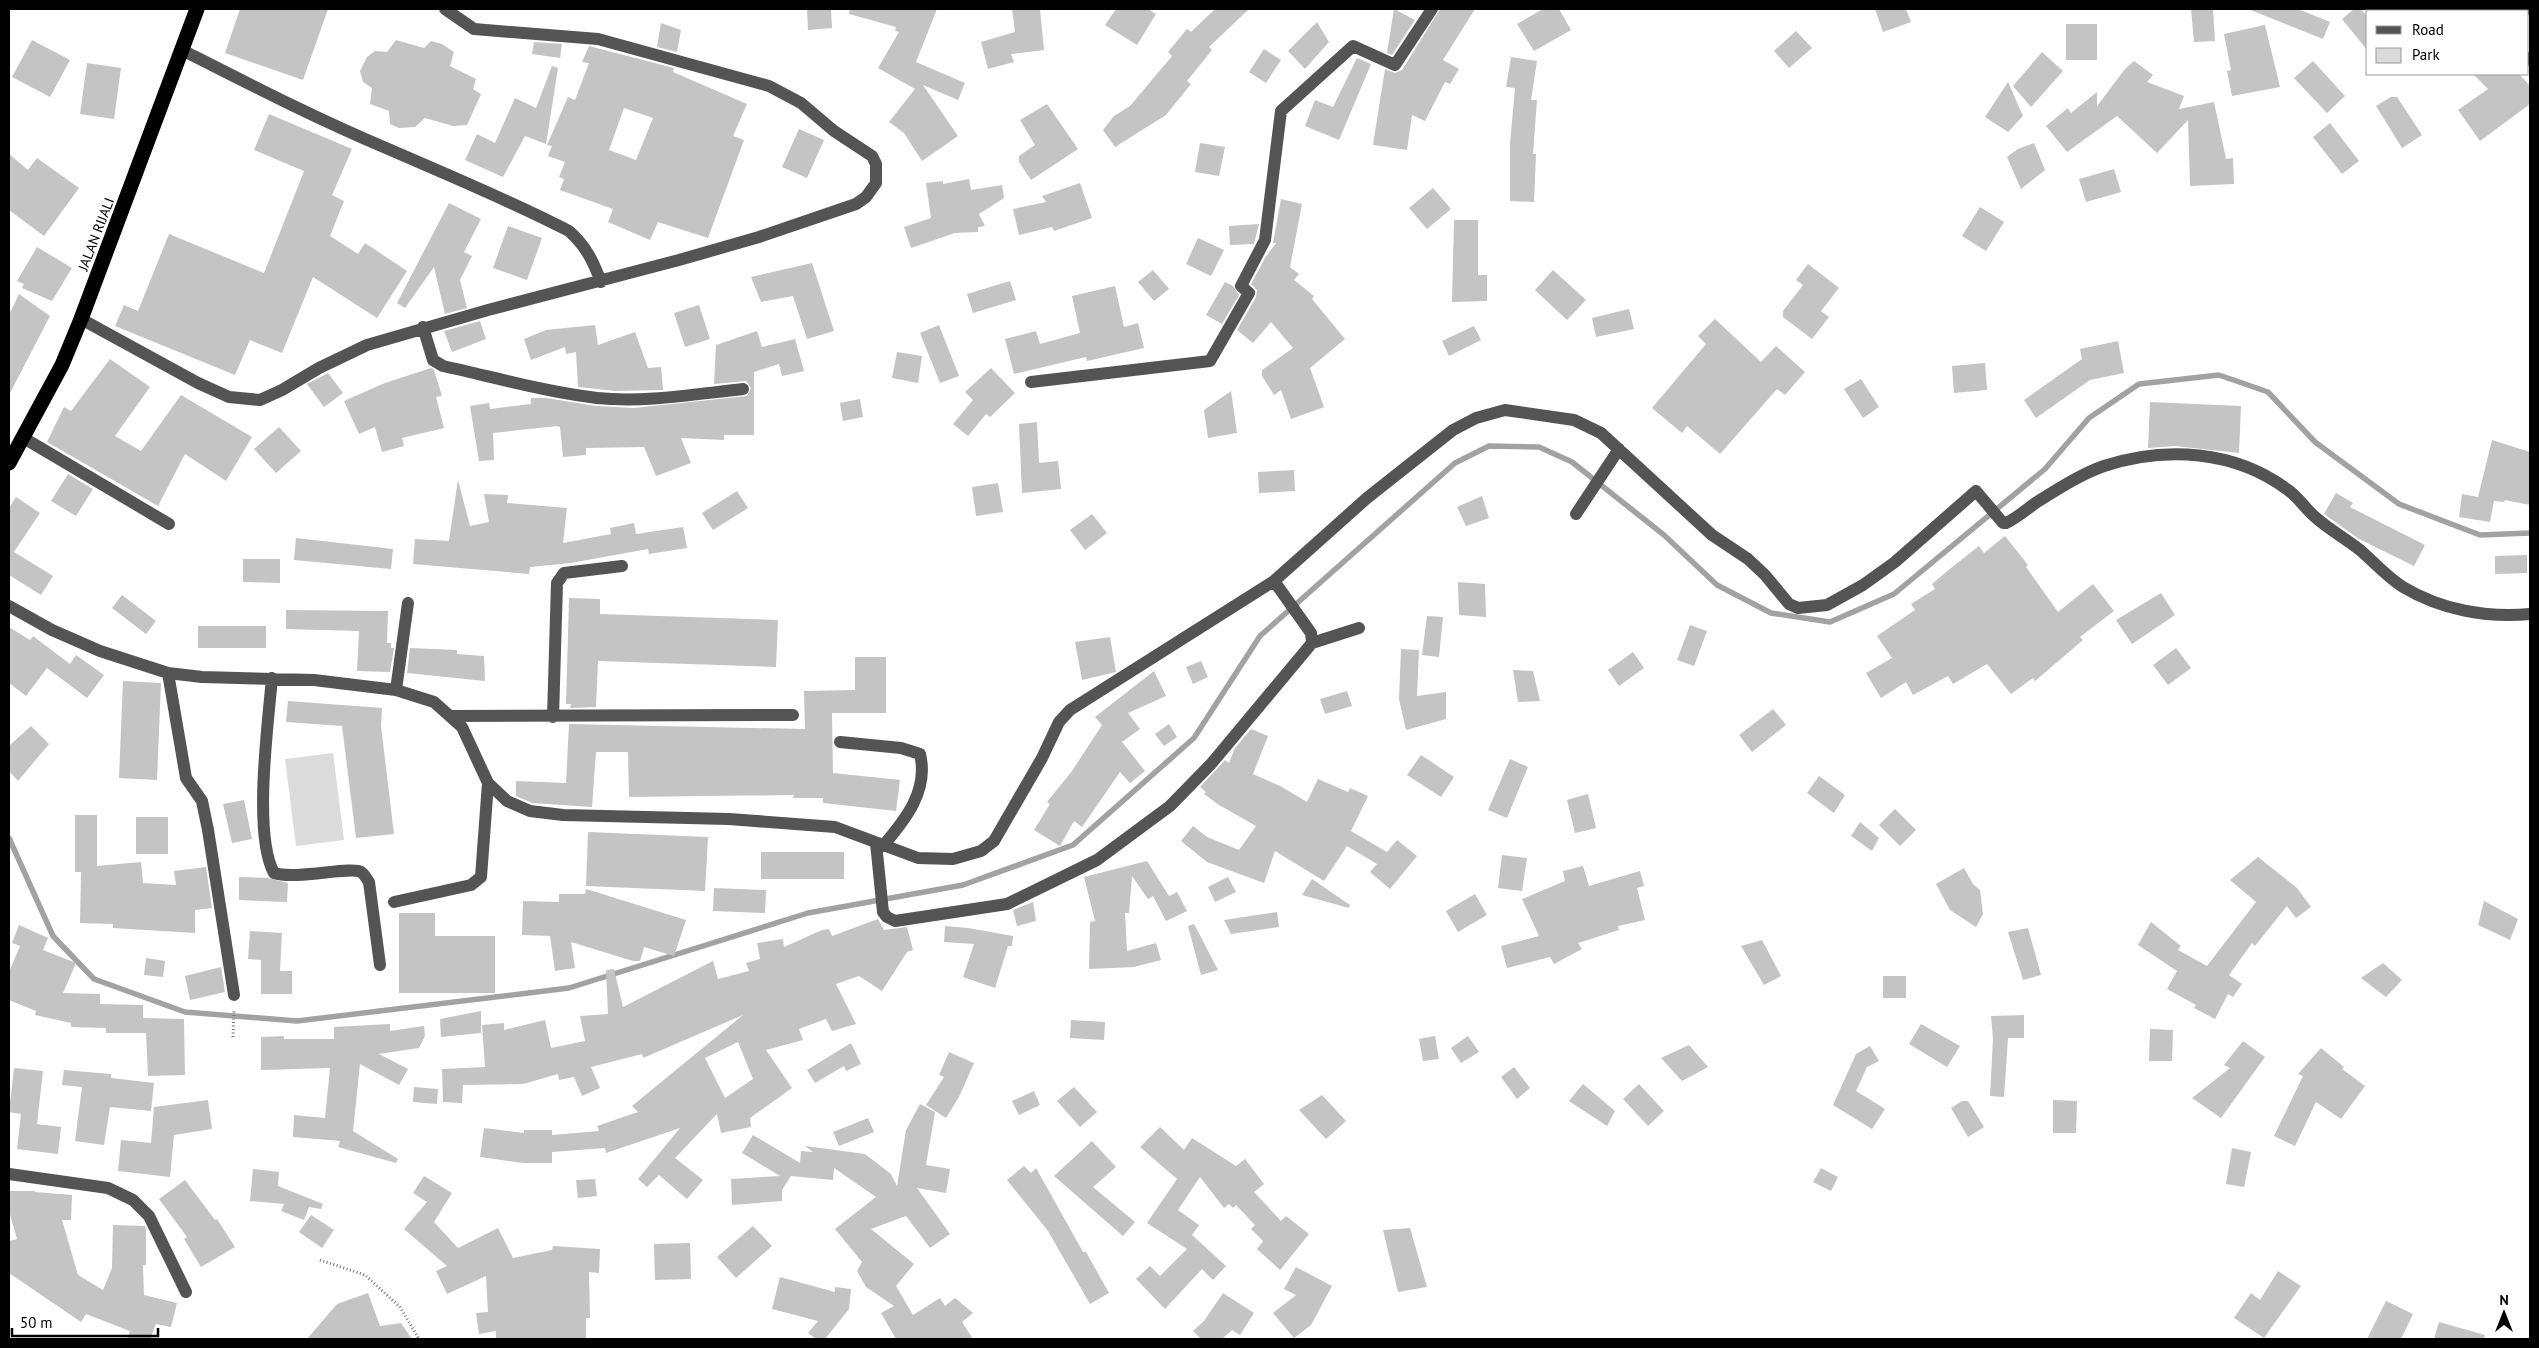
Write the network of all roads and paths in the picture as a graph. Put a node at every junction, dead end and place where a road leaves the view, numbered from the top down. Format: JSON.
{"nodes":[{"id":1,"x":197,"y":9,"type":"edge"},
{"id":2,"x":445,"y":9,"type":"edge"},
{"id":3,"x":1432,"y":9,"type":"edge"},
{"id":4,"x":182,"y":50,"type":"junction"},
{"id":5,"x":601,"y":282,"type":"junction"},
{"id":6,"x":81,"y":319,"type":"junction"},
{"id":7,"x":423,"y":327,"type":"junction"},
{"id":8,"x":1031,"y":382,"type":"dead end"},
{"id":9,"x":743,"y":389,"type":"dead end"},
{"id":10,"x":22,"y":437,"type":"junction"},
{"id":11,"x":1619,"y":449,"type":"junction"},
{"id":12,"x":10,"y":459,"type":"edge"},
{"id":13,"x":1576,"y":514,"type":"dead end"},
{"id":14,"x":169,"y":524,"type":"dead end"},
{"id":15,"x":622,"y":566,"type":"dead end"},
{"id":16,"x":1274,"y":581,"type":"junction"},
{"id":17,"x":408,"y":603,"type":"dead end"},
{"id":18,"x":9,"y":606,"type":"edge"},
{"id":19,"x":2530,"y":614,"type":"edge"},
{"id":20,"x":1359,"y":628,"type":"dead end"},
{"id":21,"x":1312,"y":643,"type":"junction"},
{"id":22,"x":168,"y":672,"type":"junction"},
{"id":23,"x":272,"y":678,"type":"junction"},
{"id":24,"x":396,"y":690,"type":"junction"},
{"id":25,"x":793,"y":715,"type":"dead end"},
{"id":26,"x":452,"y":716,"type":"junction"},
{"id":27,"x":553,"y":717,"type":"junction"},
{"id":28,"x":840,"y":742,"type":"dead end"},
{"id":29,"x":488,"y":784,"type":"junction"},
{"id":30,"x":879,"y":844,"type":"junction"},
{"id":31,"x":394,"y":902,"type":"dead end"},
{"id":32,"x":380,"y":965,"type":"dead end"},
{"id":33,"x":234,"y":995,"type":"joint"},
{"id":34,"x":233,"y":1038,"type":"dead end"},
{"id":35,"x":9,"y":1174,"type":"edge"},
{"id":36,"x":320,"y":1260,"type":"dead end"},
{"id":37,"x":186,"y":1292,"type":"dead end"},
{"id":38,"x":419,"y":1339,"type":"edge"}],
"edges":[{"from":1,"to":4,"type":"highway","name":"JALAN RIJALI"},
{"from":2,"to":5,"type":"street"},
{"from":3,"to":8,"type":"street"},
{"from":4,"to":5,"type":"street"},
{"from":4,"to":6,"type":"highway","name":"JALAN RIJALI"},
{"from":5,"to":7,"type":"street"},
{"from":6,"to":7,"type":"street"},
{"from":6,"to":10,"type":"highway","name":"JALAN RIJALI"},
{"from":7,"to":9,"type":"street"},
{"from":10,"to":12,"type":"highway","name":"JALAN RIJALI"},
{"from":10,"to":14,"type":"street"},
{"from":11,"to":13,"type":"street"},
{"from":11,"to":16,"type":"street"},
{"from":11,"to":19,"type":"street"},
{"from":15,"to":27,"type":"street"},
{"from":16,"to":21,"type":"street"},
{"from":16,"to":30,"type":"street"},
{"from":17,"to":24,"type":"street"},
{"from":18,"to":22,"type":"street"},
{"from":20,"to":21,"type":"street"},
{"from":21,"to":30,"type":"street"},
{"from":22,"to":23,"type":"street"},
{"from":22,"to":33,"type":"street"},
{"from":23,"to":24,"type":"street"},
{"from":23,"to":32,"type":"street"},
{"from":24,"to":26,"type":"street"},
{"from":25,"to":27,"type":"street"},
{"from":26,"to":27,"type":"street"},
{"from":26,"to":29,"type":"street"},
{"from":28,"to":30,"type":"street"},
{"from":29,"to":30,"type":"street"},
{"from":29,"to":31,"type":"street"},
{"from":33,"to":34,"type":"path"},
{"from":35,"to":37,"type":"street"},
{"from":36,"to":38,"type":"path"}]}
